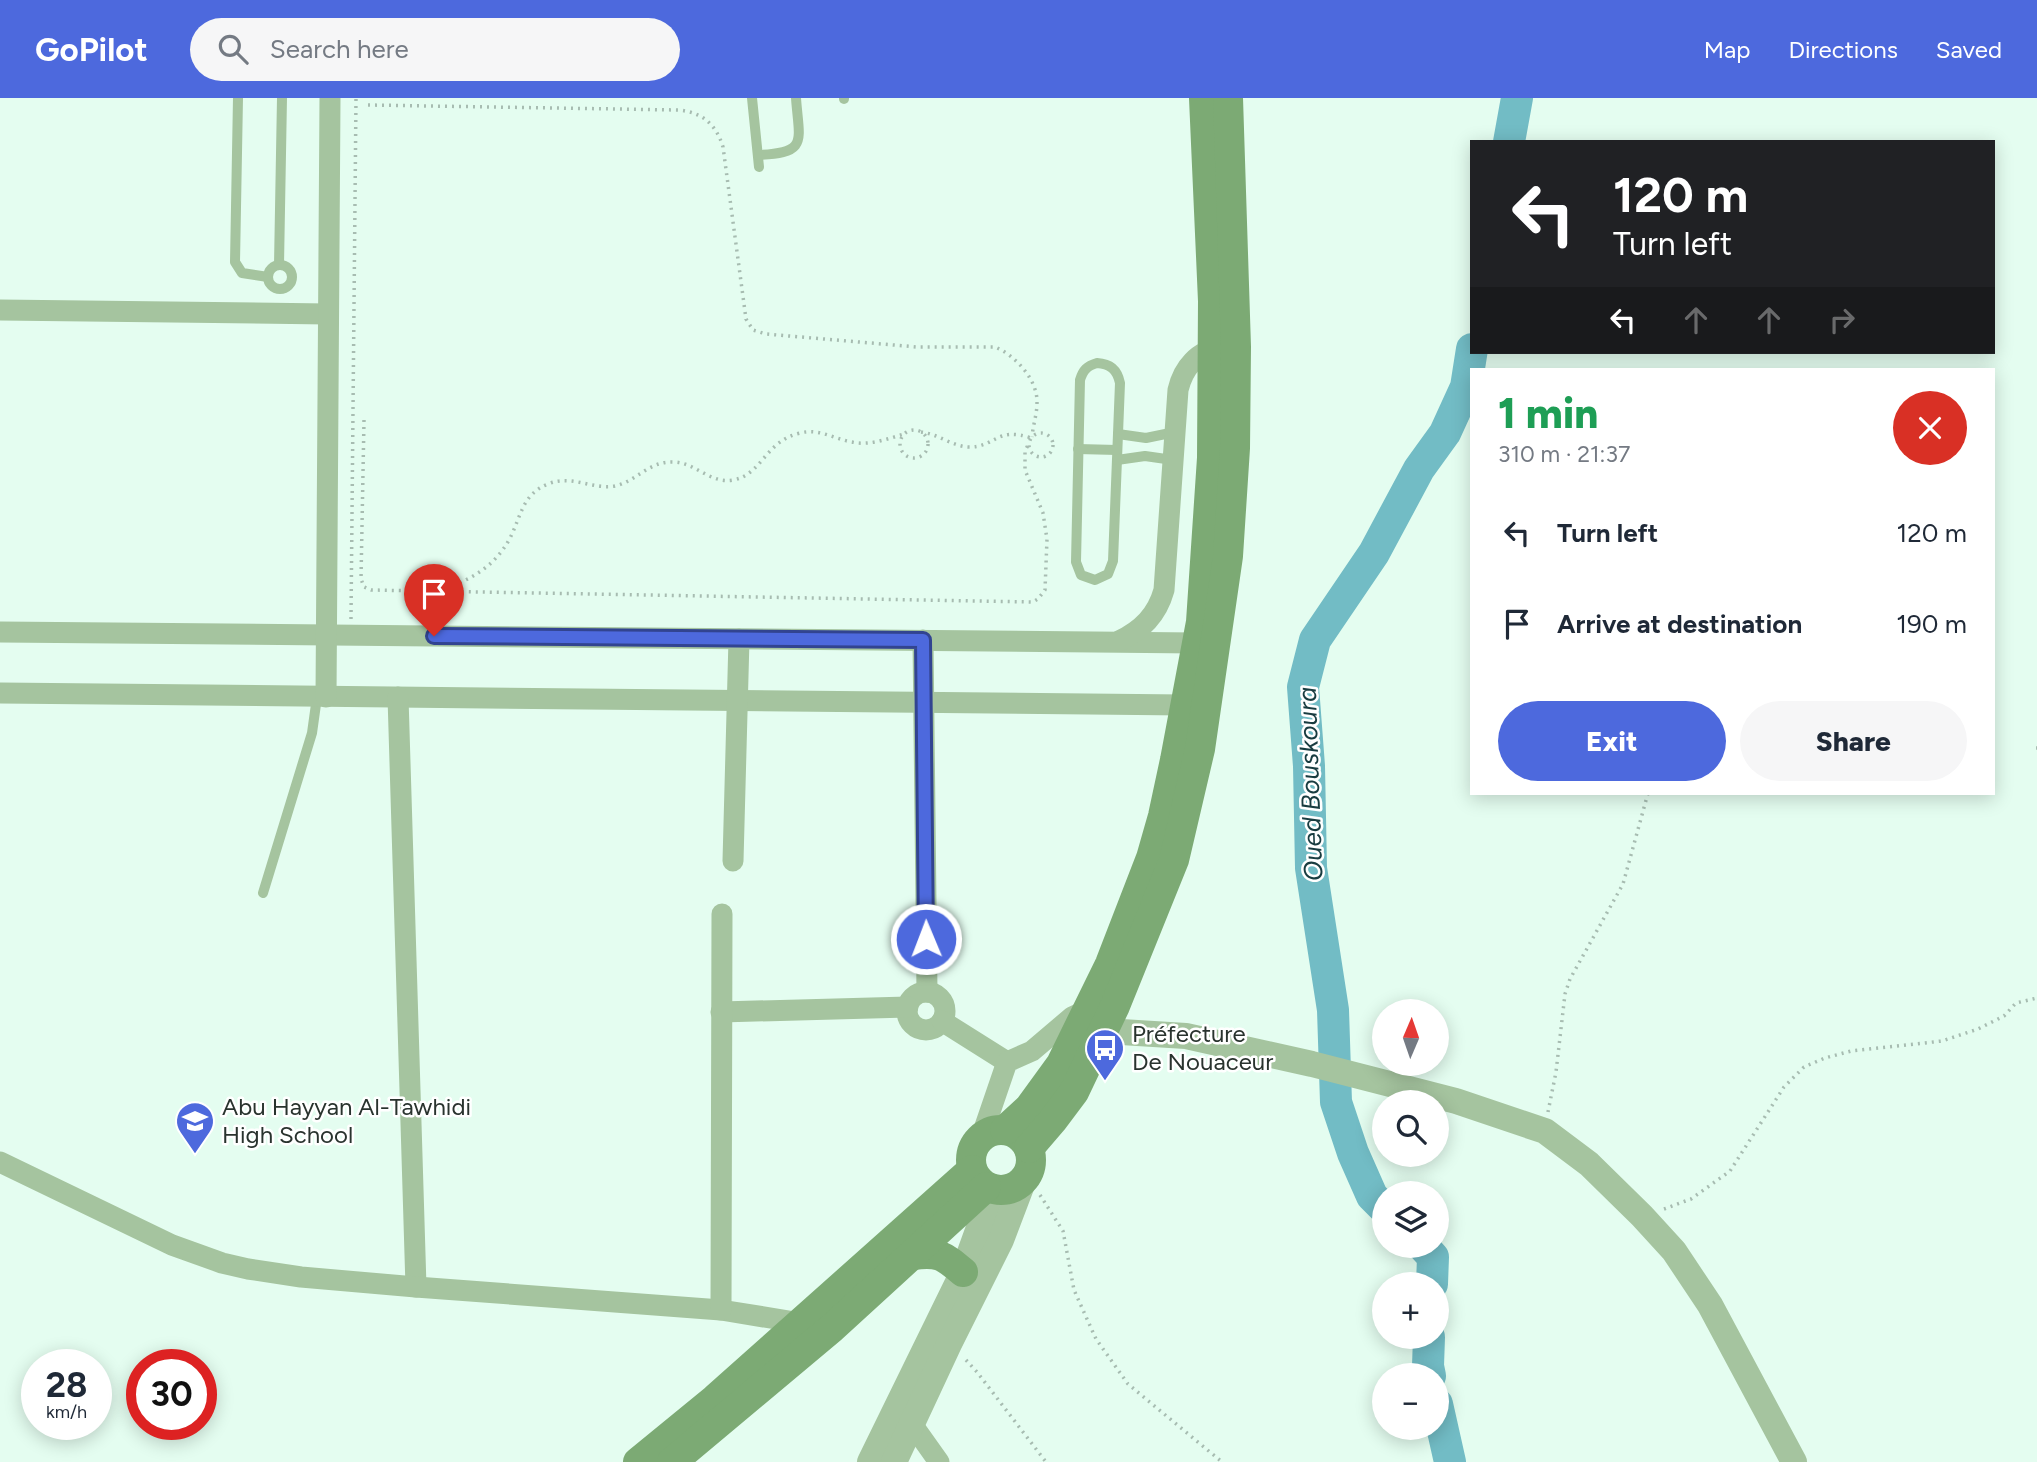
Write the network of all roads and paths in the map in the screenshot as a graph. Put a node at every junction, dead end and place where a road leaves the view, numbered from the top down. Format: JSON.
{"nodes":[{"id":1,"x":238,"y":98,"type":"edge"},
{"id":2,"x":282,"y":98,"type":"edge"},
{"id":3,"x":330,"y":98,"type":"edge"},
{"id":4,"x":356,"y":98,"type":"edge"},
{"id":5,"x":752,"y":98,"type":"edge"},
{"id":6,"x":796,"y":98,"type":"edge"},
{"id":7,"x":1204,"y":98,"type":"edge"},
{"id":8,"x":1228,"y":98,"type":"edge"},
{"id":9,"x":368,"y":105,"type":"dead end"},
{"id":10,"x":758,"y":155,"type":"junction"},
{"id":11,"x":759,"y":167,"type":"dead end"},
{"id":12,"x":279,"y":265,"type":"junction"},
{"id":13,"x":268,"y":277,"type":"junction"},
{"id":14,"x":0,"y":310,"type":"edge"},
{"id":15,"x":328,"y":314,"type":"junction"},
{"id":16,"x":1224,"y":348,"type":"junction"},
{"id":17,"x":364,"y":420,"type":"dead end"},
{"id":18,"x":921,"y":432,"type":"junction"},
{"id":19,"x":1175,"y":432,"type":"junction"},
{"id":20,"x":904,"y":434,"type":"junction"},
{"id":21,"x":1118,"y":434,"type":"junction"},
{"id":22,"x":1031,"y":439,"type":"junction"},
{"id":23,"x":1079,"y":449,"type":"junction"},
{"id":24,"x":1117,"y":455,"type":"junction"},
{"id":25,"x":1173,"y":460,"type":"junction"},
{"id":26,"x":434,"y":592,"type":"junction"},
{"id":27,"x":0,"y":632,"type":"edge"},
{"id":28,"x":326,"y":635,"type":"junction"},
{"id":29,"x":351,"y":635,"type":"junction"},
{"id":30,"x":739,"y":639,"type":"junction"},
{"id":31,"x":923,"y":640,"type":"junction"},
{"id":32,"x":1119,"y":641,"type":"junction"},
{"id":33,"x":1197,"y":643,"type":"junction"},
{"id":34,"x":0,"y":694,"type":"edge"},
{"id":35,"x":321,"y":697,"type":"junction"},
{"id":36,"x":398,"y":698,"type":"junction"},
{"id":37,"x":736,"y":701,"type":"junction"},
{"id":38,"x":923,"y":702,"type":"junction"},
{"id":39,"x":1185,"y":705,"type":"junction"},
{"id":40,"x":1647,"y":795,"type":"edge"},
{"id":41,"x":733,"y":862,"type":"dead end"},
{"id":42,"x":263,"y":893,"type":"dead end"},
{"id":43,"x":722,"y":914,"type":"dead end"},
{"id":44,"x":927,"y":992,"type":"junction"},
{"id":45,"x":2037,"y":998,"type":"edge"},
{"id":46,"x":908,"y":1007,"type":"junction"},
{"id":47,"x":721,"y":1012,"type":"junction"},
{"id":48,"x":1103,"y":1016,"type":"junction"},
{"id":49,"x":942,"y":1021,"type":"junction"},
{"id":50,"x":1007,"y":1062,"type":"junction"},
{"id":51,"x":1545,"y":1131,"type":"junction"},
{"id":52,"x":993,"y":1134,"type":"junction"},
{"id":53,"x":0,"y":1162,"type":"edge"},
{"id":54,"x":1026,"y":1169,"type":"junction"},
{"id":55,"x":984,"y":1182,"type":"junction"},
{"id":56,"x":1642,"y":1216,"type":"junction"},
{"id":57,"x":913,"y":1255,"type":"junction"},
{"id":58,"x":963,"y":1272,"type":"junction"},
{"id":59,"x":416,"y":1287,"type":"junction"},
{"id":60,"x":721,"y":1310,"type":"junction"},
{"id":61,"x":801,"y":1323,"type":"junction"},
{"id":62,"x":949,"y":1344,"type":"junction"},
{"id":63,"x":912,"y":1424,"type":"junction"},
{"id":64,"x":638,"y":1462,"type":"edge"},
{"id":65,"x":672,"y":1462,"type":"edge"},
{"id":66,"x":870,"y":1462,"type":"edge"},
{"id":67,"x":894,"y":1462,"type":"edge"},
{"id":68,"x":939,"y":1462,"type":"edge"},
{"id":69,"x":1046,"y":1462,"type":"edge"},
{"id":70,"x":1222,"y":1462,"type":"edge"},
{"id":71,"x":1794,"y":1462,"type":"edge"}],
"edges":[{"from":1,"to":13,"type":"lane"},
{"from":2,"to":12,"type":"lane"},
{"from":3,"to":15,"type":"street"},
{"from":4,"to":29,"type":"path"},
{"from":5,"to":10,"type":"lane"},
{"from":6,"to":10,"type":"lane"},
{"from":7,"to":16,"type":"main road"},
{"from":8,"to":16,"type":"main road"},
{"from":9,"to":22,"type":"path"},
{"from":10,"to":11,"type":"lane"},
{"from":12,"to":13,"type":"lane"},
{"from":12,"to":13,"type":"lane"},
{"from":14,"to":15,"type":"street"},
{"from":15,"to":28,"type":"street"},
{"from":16,"to":19,"type":"street"},
{"from":16,"to":33,"type":"main road"},
{"from":16,"to":48,"type":"main road"},
{"from":17,"to":26,"type":"path"},
{"from":18,"to":20,"type":"path"},
{"from":18,"to":20,"type":"path"},
{"from":18,"to":22,"type":"path"},
{"from":19,"to":21,"type":"lane"},
{"from":19,"to":25,"type":"street"},
{"from":20,"to":26,"type":"path"},
{"from":21,"to":23,"type":"lane"},
{"from":21,"to":24,"type":"lane"},
{"from":22,"to":22,"type":"path"},
{"from":22,"to":26,"type":"path"},
{"from":23,"to":24,"type":"lane"},
{"from":23,"to":24,"type":"lane"},
{"from":24,"to":25,"type":"lane"},
{"from":25,"to":32,"type":"street"},
{"from":27,"to":28,"type":"street"},
{"from":28,"to":29,"type":"street"},
{"from":28,"to":35,"type":"street"},
{"from":29,"to":30,"type":"street"},
{"from":30,"to":31,"type":"street"},
{"from":30,"to":37,"type":"street"},
{"from":31,"to":32,"type":"street"},
{"from":31,"to":38,"type":"street"},
{"from":32,"to":33,"type":"street"},
{"from":33,"to":39,"type":"main road"},
{"from":34,"to":35,"type":"street"},
{"from":35,"to":36,"type":"street"},
{"from":35,"to":42,"type":"lane"},
{"from":36,"to":37,"type":"street"},
{"from":36,"to":59,"type":"street"},
{"from":37,"to":38,"type":"street"},
{"from":37,"to":41,"type":"street"},
{"from":38,"to":39,"type":"street"},
{"from":38,"to":44,"type":"street"},
{"from":39,"to":48,"type":"main road"},
{"from":40,"to":51,"type":"path"},
{"from":43,"to":47,"type":"street"},
{"from":44,"to":46,"type":"street"},
{"from":44,"to":49,"type":"street"},
{"from":45,"to":56,"type":"path"},
{"from":46,"to":47,"type":"street"},
{"from":46,"to":49,"type":"street"},
{"from":47,"to":60,"type":"street"},
{"from":48,"to":50,"type":"street"},
{"from":48,"to":51,"type":"street"},
{"from":48,"to":52,"type":"main road"},
{"from":48,"to":54,"type":"main road"},
{"from":49,"to":50,"type":"street"},
{"from":50,"to":52,"type":"street"},
{"from":51,"to":56,"type":"street"},
{"from":52,"to":54,"type":"main road"},
{"from":52,"to":55,"type":"main road"},
{"from":53,"to":59,"type":"street"},
{"from":54,"to":55,"type":"main road"},
{"from":54,"to":62,"type":"street"},
{"from":54,"to":70,"type":"path"},
{"from":55,"to":57,"type":"main road"},
{"from":55,"to":58,"type":"street"},
{"from":55,"to":61,"type":"main road"},
{"from":56,"to":71,"type":"street"},
{"from":57,"to":58,"type":"main road"},
{"from":57,"to":65,"type":"main road"},
{"from":58,"to":66,"type":"street"},
{"from":59,"to":60,"type":"street"},
{"from":60,"to":61,"type":"street"},
{"from":61,"to":64,"type":"main road"},
{"from":62,"to":63,"type":"street"},
{"from":62,"to":69,"type":"path"},
{"from":63,"to":67,"type":"street"},
{"from":63,"to":68,"type":"street"}]}
